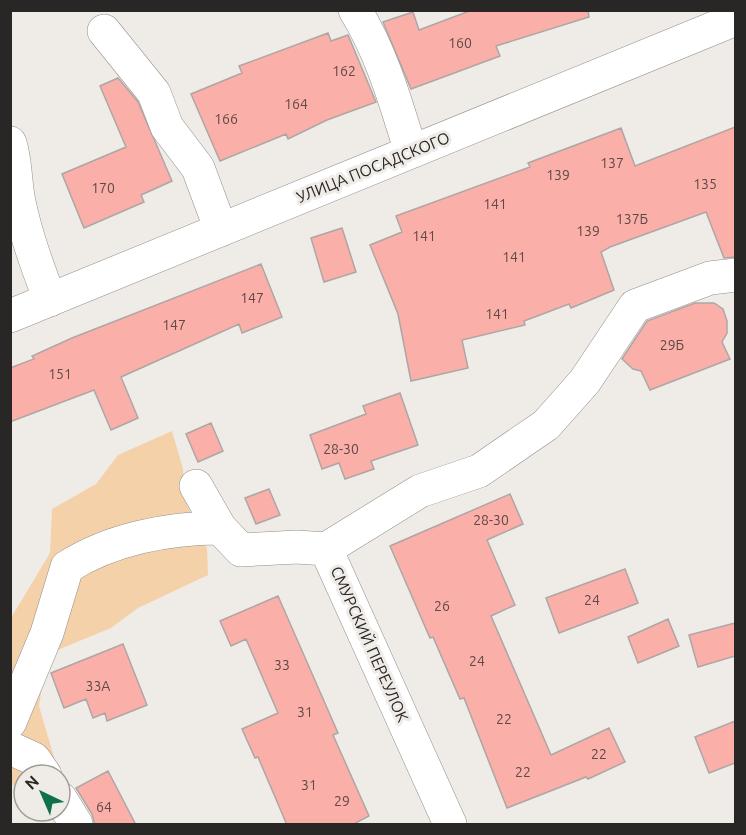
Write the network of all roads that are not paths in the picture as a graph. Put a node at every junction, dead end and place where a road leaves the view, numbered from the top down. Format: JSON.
{"nodes":[{"id":1,"x":355,"y":10,"type":"edge"},
{"id":2,"x":735,"y":19,"type":"edge"},
{"id":3,"x":104,"y":31,"type":"dead end"},
{"id":4,"x":10,"y":143,"type":"edge"},
{"id":5,"x":411,"y":152,"type":"junction"},
{"id":6,"x":221,"y":230,"type":"junction"},
{"id":7,"x":735,"y":274,"type":"edge"},
{"id":8,"x":50,"y":300,"type":"junction"},
{"id":9,"x":10,"y":316,"type":"edge"},
{"id":10,"x":196,"y":486,"type":"dead end"},
{"id":11,"x":219,"y":528,"type":"junction"},
{"id":12,"x":326,"y":549,"type":"junction"},
{"id":13,"x":10,"y":722,"type":"edge"},
{"id":14,"x":10,"y":748,"type":"edge"},
{"id":15,"x":37,"y":763,"type":"edge"},
{"id":16,"x":450,"y":825,"type":"edge"}],
"edges":[{"from":1,"to":5,"type":"street"},
{"from":2,"to":5,"type":"street","name":"УЛИЦА ПОСАДСКОГО"},
{"from":3,"to":6,"type":"street"},
{"from":4,"to":8,"type":"street"},
{"from":5,"to":6,"type":"street","name":"УЛИЦА ПОСАДСКОГО"},
{"from":6,"to":8,"type":"street","name":"УЛИЦА ПОСАДСКОГО"},
{"from":7,"to":12,"type":"street"},
{"from":8,"to":9,"type":"street","name":"УЛИЦА ПОСАДСКОГО"},
{"from":10,"to":11,"type":"street","name":"СМУРСКИЙ ПЕРЕУЛОК"},
{"from":11,"to":12,"type":"street","name":"СМУРСКИЙ ПЕРЕУЛОК"},
{"from":11,"to":13,"type":"street"},
{"from":12,"to":16,"type":"street","name":"СМУРСКИЙ ПЕРЕУЛОК"},
{"from":14,"to":15,"type":"street"}]}
